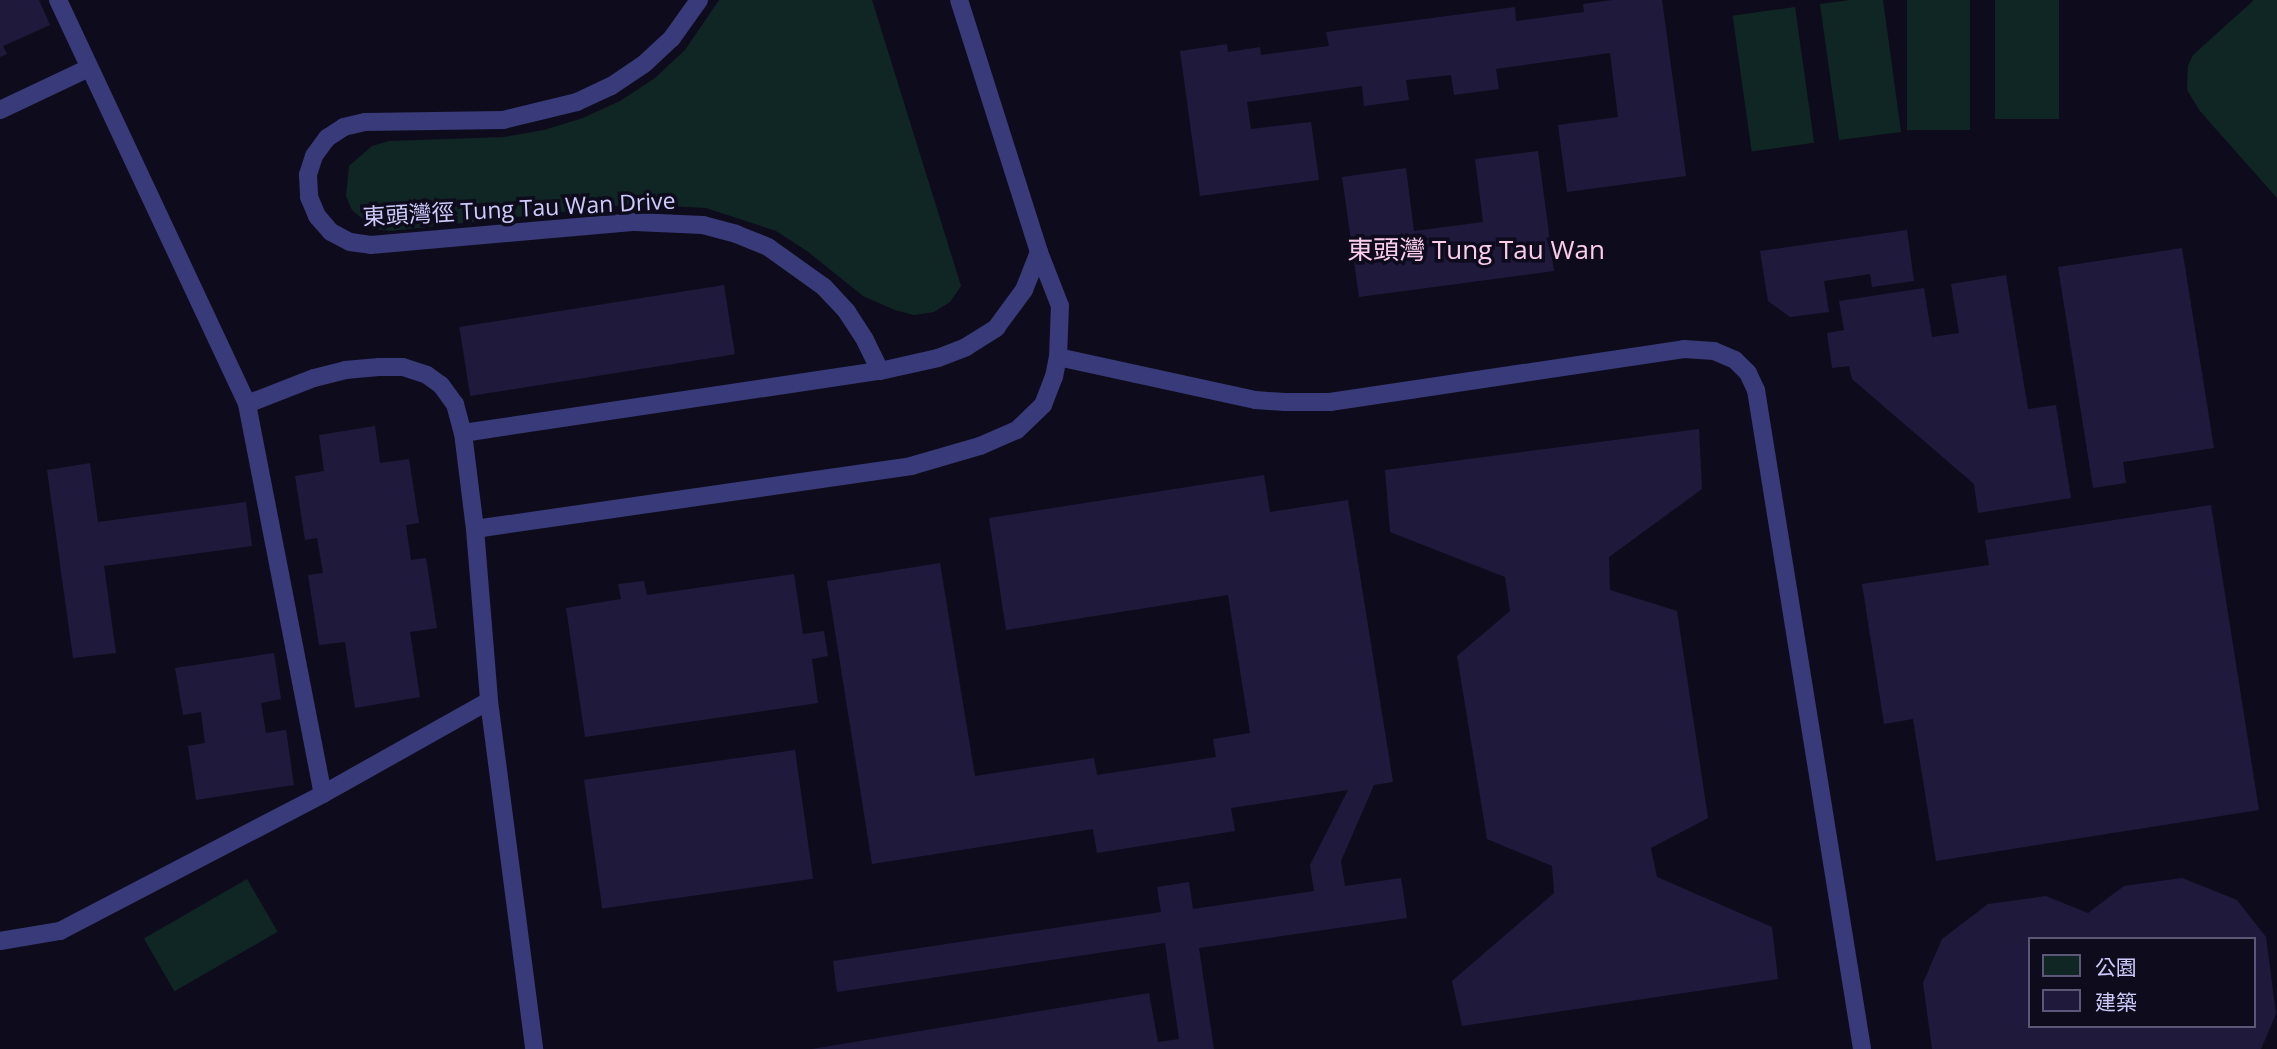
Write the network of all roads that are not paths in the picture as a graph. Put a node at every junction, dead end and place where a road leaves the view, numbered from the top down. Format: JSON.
{"nodes":[{"id":1,"x":58,"y":0,"type":"edge"},
{"id":2,"x":699,"y":0,"type":"edge"},
{"id":3,"x":959,"y":0,"type":"edge"},
{"id":4,"x":89,"y":68,"type":"junction"},
{"id":5,"x":0,"y":110,"type":"edge"},
{"id":6,"x":1039,"y":252,"type":"junction"},
{"id":7,"x":1058,"y":357,"type":"junction"},
{"id":8,"x":880,"y":371,"type":"junction"},
{"id":9,"x":247,"y":404,"type":"junction"},
{"id":10,"x":463,"y":433,"type":"junction"},
{"id":11,"x":475,"y":529,"type":"junction"},
{"id":12,"x":489,"y":701,"type":"junction"},
{"id":13,"x":323,"y":794,"type":"junction"},
{"id":14,"x":0,"y":941,"type":"edge"},
{"id":15,"x":534,"y":1049,"type":"edge"},
{"id":16,"x":1862,"y":1049,"type":"edge"}],
"edges":[{"from":1,"to":4,"type":"lane"},
{"from":2,"to":8,"type":"lane","name":"東頭灣徑 Tung Tau Wan Drive"},
{"from":3,"to":6,"type":"lane"},
{"from":4,"to":5,"type":"lane"},
{"from":4,"to":9,"type":"lane"},
{"from":6,"to":7,"type":"lane"},
{"from":6,"to":8,"type":"lane"},
{"from":7,"to":11,"type":"lane"},
{"from":7,"to":16,"type":"lane"},
{"from":8,"to":10,"type":"lane"},
{"from":9,"to":10,"type":"lane"},
{"from":9,"to":13,"type":"lane"},
{"from":10,"to":11,"type":"lane"},
{"from":11,"to":12,"type":"lane"},
{"from":12,"to":13,"type":"lane"},
{"from":12,"to":15,"type":"lane"},
{"from":13,"to":14,"type":"lane"}]}
